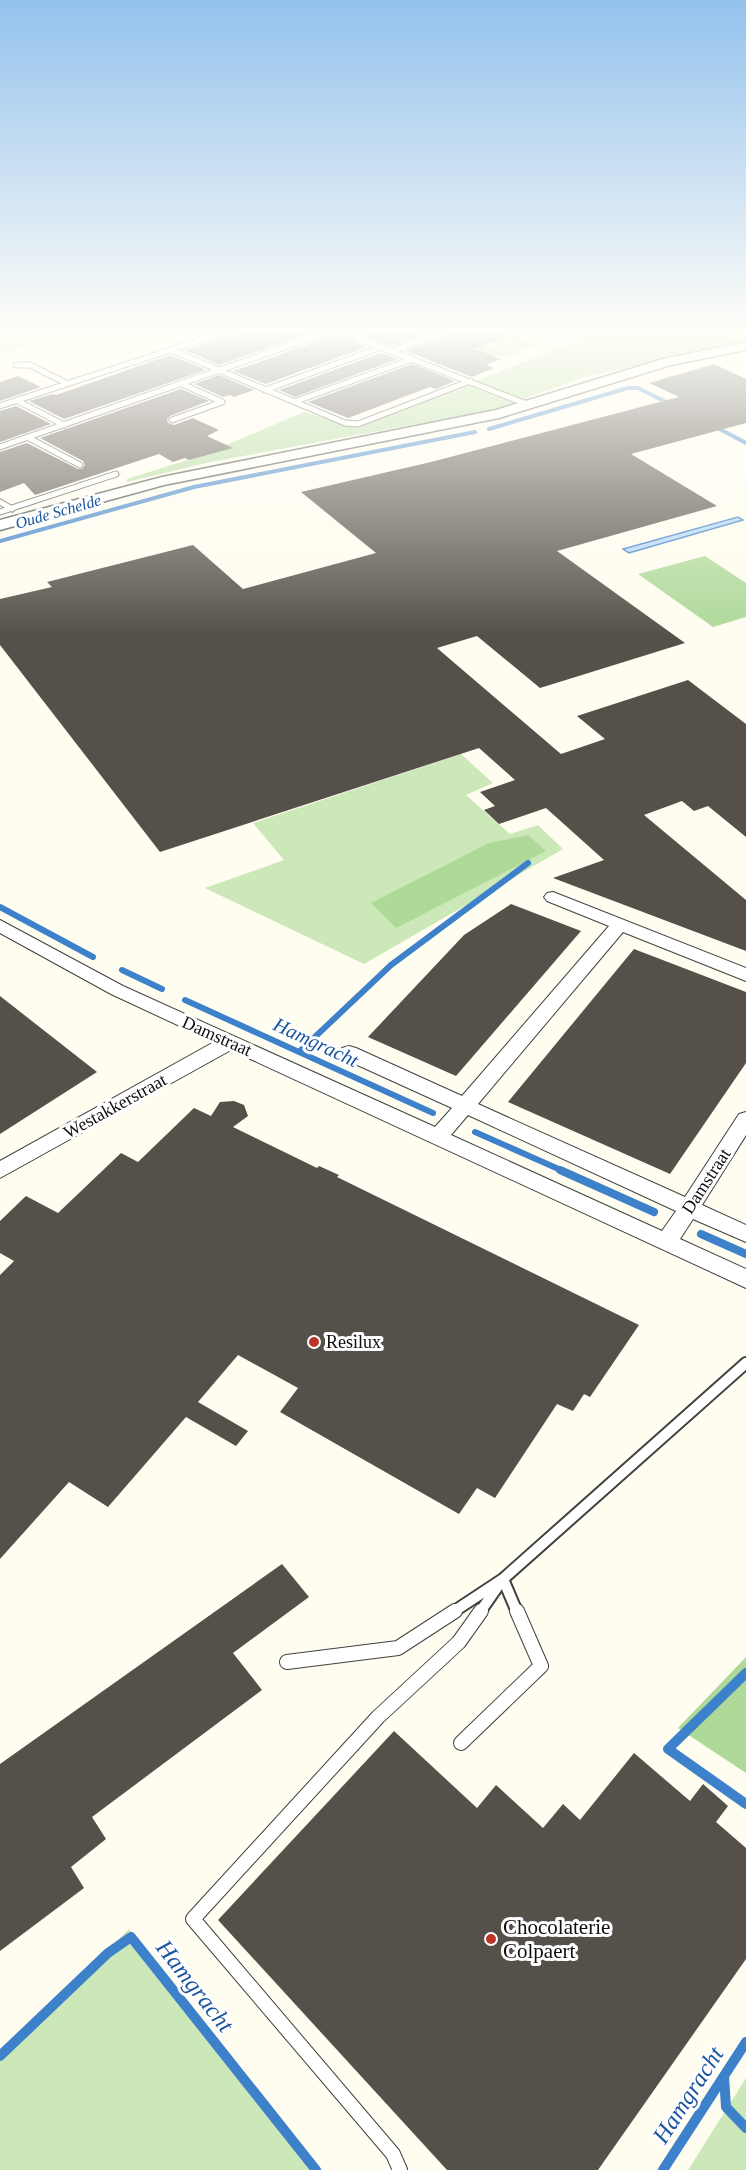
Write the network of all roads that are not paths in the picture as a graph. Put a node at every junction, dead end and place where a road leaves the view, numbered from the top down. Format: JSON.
{"nodes":[{"id":1,"x":38,"y":433,"type":"edge"},
{"id":2,"x":404,"y":433,"type":"edge"},
{"id":3,"x":27,"y":437,"type":"junction"},
{"id":4,"x":0,"y":447,"type":"edge"},
{"id":5,"x":80,"y":465,"type":"dead end"},
{"id":6,"x":117,"y":474,"type":"dead end"},
{"id":7,"x":0,"y":502,"type":"edge"},
{"id":8,"x":12,"y":508,"type":"junction"},
{"id":9,"x":0,"y":512,"type":"edge"},
{"id":10,"x":0,"y":525,"type":"edge"},
{"id":11,"x":554,"y":897,"type":"dead end"},
{"id":12,"x":620,"y":924,"type":"junction"},
{"id":13,"x":0,"y":926,"type":"edge"},
{"id":14,"x":746,"y":975,"type":"edge"},
{"id":15,"x":230,"y":1042,"type":"junction"},
{"id":16,"x":349,"y":1053,"type":"dead end"},
{"id":17,"x":464,"y":1107,"type":"junction"},
{"id":18,"x":746,"y":1119,"type":"edge"},
{"id":19,"x":438,"y":1137,"type":"junction"},
{"id":20,"x":0,"y":1170,"type":"edge"},
{"id":21,"x":689,"y":1207,"type":"junction"},
{"id":22,"x":746,"y":1234,"type":"edge"},
{"id":23,"x":666,"y":1243,"type":"junction"},
{"id":24,"x":746,"y":1279,"type":"edge"},
{"id":25,"x":746,"y":1363,"type":"edge"},
{"id":26,"x":503,"y":1579,"type":"junction"},
{"id":27,"x":287,"y":1662,"type":"dead end"},
{"id":28,"x":462,"y":1743,"type":"dead end"},
{"id":29,"x":400,"y":2170,"type":"edge"}],
"edges":[{"from":1,"to":3,"type":"lane"},
{"from":2,"to":10,"type":"street"},
{"from":3,"to":4,"type":"lane"},
{"from":3,"to":5,"type":"lane"},
{"from":6,"to":8,"type":"lane"},
{"from":7,"to":8,"type":"lane"},
{"from":8,"to":9,"type":"lane"},
{"from":11,"to":12,"type":"street"},
{"from":12,"to":14,"type":"street"},
{"from":12,"to":17,"type":"street"},
{"from":13,"to":15,"type":"street","name":"Damstraat"},
{"from":15,"to":19,"type":"street","name":"Damstraat"},
{"from":15,"to":20,"type":"street","name":"Westakkerstraat"},
{"from":16,"to":17,"type":"street"},
{"from":17,"to":19,"type":"street"},
{"from":17,"to":21,"type":"street"},
{"from":18,"to":21,"type":"street","name":"Damstraat"},
{"from":19,"to":23,"type":"street","name":"Damstraat"},
{"from":21,"to":22,"type":"street"},
{"from":21,"to":23,"type":"street","name":"Damstraat"},
{"from":23,"to":24,"type":"street","name":"Damstraat"},
{"from":25,"to":26,"type":"lane"},
{"from":26,"to":27,"type":"lane"},
{"from":26,"to":28,"type":"lane"},
{"from":26,"to":29,"type":"lane"}]}
